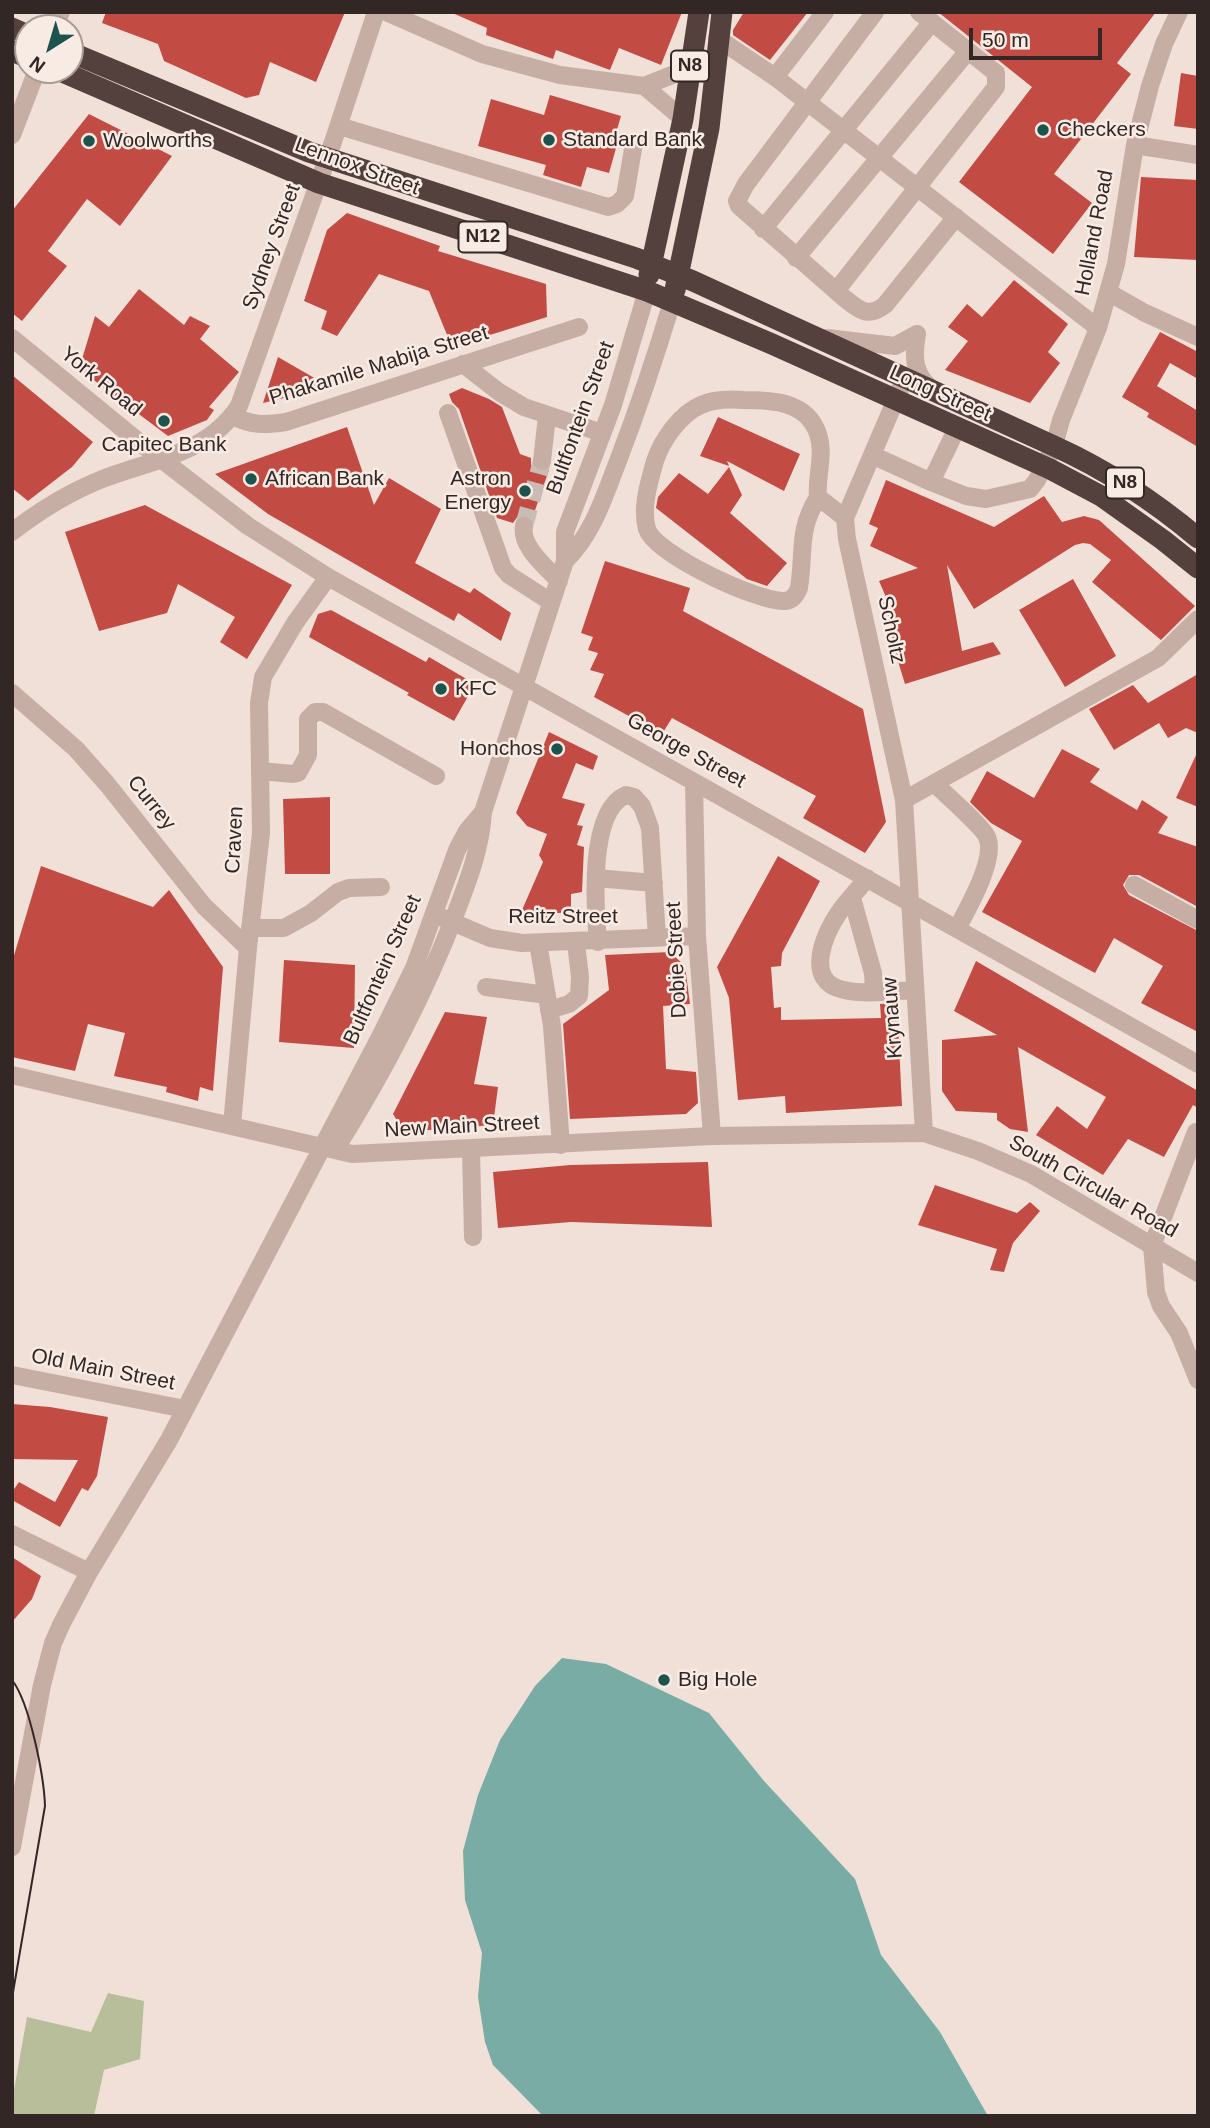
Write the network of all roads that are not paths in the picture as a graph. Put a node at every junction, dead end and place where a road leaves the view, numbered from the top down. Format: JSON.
{"nodes":[{"id":1,"x":376,"y":12,"type":"edge"},
{"id":2,"x":386,"y":12,"type":"edge"},
{"id":3,"x":699,"y":12,"type":"edge"},
{"id":4,"x":722,"y":12,"type":"edge"},
{"id":5,"x":825,"y":12,"type":"edge"},
{"id":6,"x":875,"y":12,"type":"edge"},
{"id":7,"x":1176,"y":13,"type":"edge"},
{"id":8,"x":925,"y":17,"type":"edge"},
{"id":9,"x":717,"y":38,"type":"junction"},
{"id":10,"x":968,"y":51,"type":"junction"},
{"id":11,"x":84,"y":58,"type":"edge"},
{"id":12,"x":690,"y":68,"type":"junction"},
{"id":13,"x":775,"y":77,"type":"junction"},
{"id":14,"x":84,"y":81,"type":"edge"},
{"id":15,"x":32,"y":84,"type":"edge"},
{"id":16,"x":643,"y":86,"type":"junction"},
{"id":17,"x":806,"y":102,"type":"junction"},
{"id":18,"x":683,"y":119,"type":"junction"},
{"id":19,"x":339,"y":126,"type":"junction"},
{"id":20,"x":845,"y":131,"type":"junction"},
{"id":21,"x":12,"y":135,"type":"edge"},
{"id":22,"x":634,"y":143,"type":"dead end"},
{"id":23,"x":1135,"y":145,"type":"junction"},
{"id":24,"x":1198,"y":155,"type":"edge"},
{"id":25,"x":327,"y":159,"type":"junction"},
{"id":26,"x":881,"y":159,"type":"junction"},
{"id":27,"x":319,"y":183,"type":"junction"},
{"id":28,"x":916,"y":186,"type":"junction"},
{"id":29,"x":956,"y":217,"type":"junction"},
{"id":30,"x":763,"y":229,"type":"junction"},
{"id":31,"x":796,"y":258,"type":"junction"},
{"id":32,"x":650,"y":264,"type":"junction"},
{"id":33,"x":679,"y":276,"type":"junction"},
{"id":34,"x":647,"y":291,"type":"junction"},
{"id":35,"x":835,"y":291,"type":"junction"},
{"id":36,"x":1108,"y":292,"type":"junction"},
{"id":37,"x":672,"y":302,"type":"junction"},
{"id":38,"x":579,"y":327,"type":"dead end"},
{"id":39,"x":1098,"y":328,"type":"junction"},
{"id":40,"x":818,"y":337,"type":"junction"},
{"id":41,"x":1198,"y":337,"type":"edge"},
{"id":42,"x":12,"y":338,"type":"edge"},
{"id":43,"x":463,"y":364,"type":"junction"},
{"id":44,"x":905,"y":378,"type":"junction"},
{"id":45,"x":935,"y":392,"type":"junction"},
{"id":46,"x":894,"y":400,"type":"junction"},
{"id":47,"x":448,"y":413,"type":"dead end"},
{"id":48,"x":232,"y":415,"type":"junction"},
{"id":49,"x":547,"y":416,"type":"junction"},
{"id":50,"x":957,"y":428,"type":"junction"},
{"id":51,"x":602,"y":433,"type":"junction"},
{"id":52,"x":1049,"y":443,"type":"junction"},
{"id":53,"x":872,"y":455,"type":"junction"},
{"id":54,"x":162,"y":460,"type":"junction"},
{"id":55,"x":542,"y":461,"type":"tunnel mouth"},
{"id":56,"x":1039,"y":464,"type":"junction"},
{"id":57,"x":931,"y":482,"type":"junction"},
{"id":58,"x":818,"y":497,"type":"junction"},
{"id":59,"x":845,"y":518,"type":"junction"},
{"id":60,"x":524,"y":526,"type":"tunnel mouth"},
{"id":61,"x":12,"y":532,"type":"edge"},
{"id":62,"x":1198,"y":538,"type":"edge"},
{"id":63,"x":565,"y":561,"type":"junction"},
{"id":64,"x":1198,"y":568,"type":"edge"},
{"id":65,"x":328,"y":578,"type":"junction"},
{"id":66,"x":558,"y":581,"type":"junction"},
{"id":67,"x":551,"y":602,"type":"junction"},
{"id":68,"x":1198,"y":619,"type":"edge"},
{"id":69,"x":523,"y":686,"type":"junction"},
{"id":70,"x":12,"y":693,"type":"edge"},
{"id":71,"x":260,"y":771,"type":"junction"},
{"id":72,"x":436,"y":776,"type":"dead end"},
{"id":73,"x":694,"y":782,"type":"junction"},
{"id":74,"x":934,"y":783,"type":"junction"},
{"id":75,"x":904,"y":800,"type":"junction"},
{"id":76,"x":483,"y":812,"type":"junction"},
{"id":77,"x":596,"y":878,"type":"junction"},
{"id":78,"x":867,"y":878,"type":"junction"},
{"id":79,"x":654,"y":883,"type":"junction"},
{"id":80,"x":1135,"y":886,"type":"dead end"},
{"id":81,"x":381,"y":887,"type":"dead end"},
{"id":82,"x":852,"y":898,"type":"junction"},
{"id":83,"x":909,"y":901,"type":"junction"},
{"id":84,"x":433,"y":914,"type":"junction"},
{"id":85,"x":1198,"y":920,"type":"edge"},
{"id":86,"x":452,"y":922,"type":"junction"},
{"id":87,"x":250,"y":928,"type":"junction"},
{"id":88,"x":957,"y":929,"type":"junction"},
{"id":89,"x":697,"y":936,"type":"junction"},
{"id":90,"x":657,"y":938,"type":"junction"},
{"id":91,"x":598,"y":942,"type":"junction"},
{"id":92,"x":538,"y":943,"type":"junction"},
{"id":93,"x":576,"y":943,"type":"junction"},
{"id":94,"x":248,"y":948,"type":"junction"},
{"id":95,"x":486,"y":987,"type":"dead end"},
{"id":96,"x":914,"y":990,"type":"junction"},
{"id":97,"x":874,"y":991,"type":"junction"},
{"id":98,"x":548,"y":1002,"type":"junction"},
{"id":99,"x":1198,"y":1064,"type":"edge"},
{"id":100,"x":12,"y":1075,"type":"edge"},
{"id":101,"x":232,"y":1125,"type":"junction"},
{"id":102,"x":1196,"y":1132,"type":"dead end"},
{"id":103,"x":924,"y":1133,"type":"junction"},
{"id":104,"x":712,"y":1136,"type":"junction"},
{"id":105,"x":561,"y":1145,"type":"junction"},
{"id":106,"x":328,"y":1149,"type":"junction"},
{"id":107,"x":471,"y":1150,"type":"junction"},
{"id":108,"x":472,"y":1237,"type":"dead end"},
{"id":109,"x":1152,"y":1246,"type":"junction"},
{"id":110,"x":1198,"y":1273,"type":"edge"},
{"id":111,"x":12,"y":1375,"type":"edge"},
{"id":112,"x":1198,"y":1380,"type":"edge"},
{"id":113,"x":185,"y":1409,"type":"junction"},
{"id":114,"x":12,"y":1534,"type":"edge"},
{"id":115,"x":89,"y":1572,"type":"junction"},
{"id":116,"x":12,"y":1847,"type":"edge"}],
"edges":[{"from":1,"to":19,"type":"street","name":"Sydney Street"},
{"from":2,"to":16,"type":"street"},
{"from":3,"to":12,"type":"highway","number":"N8"},
{"from":4,"to":9,"type":"highway","number":"N8"},
{"from":5,"to":13,"type":"street"},
{"from":6,"to":17,"type":"street"},
{"from":7,"to":23,"type":"street","name":"Holland Road"},
{"from":8,"to":10,"type":"street"},
{"from":8,"to":20,"type":"street"},
{"from":9,"to":13,"type":"street"},
{"from":9,"to":33,"type":"highway","number":"N8"},
{"from":10,"to":26,"type":"street"},
{"from":10,"to":28,"type":"street"},
{"from":11,"to":25,"type":"highway","name":"Lennox Street","number":"N12"},
{"from":12,"to":16,"type":"street"},
{"from":12,"to":18,"type":"highway","number":"N8"},
{"from":13,"to":17,"type":"street"},
{"from":14,"to":27,"type":"highway","name":"Lennox Street","number":"N12"},
{"from":15,"to":21,"type":"street"},
{"from":16,"to":18,"type":"street"},
{"from":17,"to":20,"type":"street"},
{"from":17,"to":30,"type":"street"},
{"from":18,"to":32,"type":"highway","number":"N8"},
{"from":19,"to":22,"type":"street"},
{"from":19,"to":25,"type":"street","name":"Sydney Street"},
{"from":20,"to":26,"type":"street"},
{"from":20,"to":30,"type":"street"},
{"from":23,"to":24,"type":"street"},
{"from":23,"to":36,"type":"street","name":"Holland Road"},
{"from":25,"to":27,"type":"street","name":"Sydney Street"},
{"from":25,"to":32,"type":"highway","name":"Lennox Street","number":"N12"},
{"from":26,"to":28,"type":"street"},
{"from":26,"to":31,"type":"street"},
{"from":27,"to":34,"type":"highway","name":"Lennox Street","number":"N12"},
{"from":27,"to":48,"type":"street","name":"Sydney Street"},
{"from":28,"to":29,"type":"street"},
{"from":28,"to":35,"type":"street"},
{"from":29,"to":35,"type":"street"},
{"from":29,"to":39,"type":"street"},
{"from":30,"to":31,"type":"street"},
{"from":31,"to":35,"type":"street"},
{"from":32,"to":33,"type":"highway","name":"Long Street","number":"N8"},
{"from":32,"to":34,"type":"highway","number":"N8"},
{"from":33,"to":37,"type":"highway","number":"N8"},
{"from":33,"to":40,"type":"highway","name":"Long Street","number":"N8"},
{"from":34,"to":37,"type":"highway","name":"Long Street","number":"N8"},
{"from":34,"to":51,"type":"street","name":"Bultfontein Street"},
{"from":36,"to":39,"type":"street","name":"Holland Road"},
{"from":36,"to":41,"type":"street"},
{"from":37,"to":46,"type":"highway","name":"Long Street","number":"N8"},
{"from":37,"to":63,"type":"street","name":"Bultfontein Street"},
{"from":38,"to":43,"type":"street","name":"Phakamile Mabija Street"},
{"from":39,"to":52,"type":"street","name":"Holland Road"},
{"from":40,"to":44,"type":"highway","name":"Long Street","number":"N8"},
{"from":40,"to":45,"type":"street"},
{"from":42,"to":54,"type":"street","name":"York Road"},
{"from":43,"to":48,"type":"street","name":"Phakamile Mabija Street"},
{"from":43,"to":49,"type":"street"},
{"from":44,"to":45,"type":"highway","name":"Long Street","number":"N8"},
{"from":44,"to":46,"type":"street"},
{"from":45,"to":52,"type":"highway","name":"Long Street","number":"N8"},
{"from":46,"to":50,"type":"highway","name":"Long Street","number":"N8"},
{"from":46,"to":53,"type":"street"},
{"from":47,"to":67,"type":"street"},
{"from":48,"to":54,"type":"street"},
{"from":49,"to":51,"type":"street"},
{"from":49,"to":55,"type":"street"},
{"from":50,"to":56,"type":"highway","name":"Long Street","number":"N8"},
{"from":50,"to":57,"type":"street"},
{"from":51,"to":63,"type":"street","name":"Bultfontein Street"},
{"from":52,"to":56,"type":"street","name":"Holland Road"},
{"from":52,"to":62,"type":"highway","name":"Long Street","number":"N8"},
{"from":53,"to":57,"type":"street"},
{"from":53,"to":59,"type":"street"},
{"from":54,"to":61,"type":"street"},
{"from":54,"to":65,"type":"street","name":"George Street"},
{"from":56,"to":57,"type":"street","name":"Holland Road"},
{"from":56,"to":64,"type":"highway","name":"Long Street","number":"N8"},
{"from":58,"to":58,"type":"street"},
{"from":58,"to":59,"type":"street"},
{"from":59,"to":75,"type":"street","name":"Scholtz"},
{"from":60,"to":66,"type":"street"},
{"from":63,"to":66,"type":"street","name":"Bultfontein Street"},
{"from":65,"to":69,"type":"street","name":"George Street"},
{"from":65,"to":71,"type":"street","name":"Craven"},
{"from":66,"to":67,"type":"street","name":"Bultfontein Street"},
{"from":67,"to":69,"type":"street","name":"Bultfontein Street"},
{"from":68,"to":74,"type":"street"},
{"from":69,"to":73,"type":"street","name":"George Street"},
{"from":69,"to":76,"type":"street","name":"Bultfontein Street"},
{"from":70,"to":94,"type":"street","name":"Currey"},
{"from":71,"to":72,"type":"street"},
{"from":71,"to":87,"type":"street","name":"Craven"},
{"from":73,"to":78,"type":"street","name":"George Street"},
{"from":73,"to":89,"type":"street","name":"Dobie Street"},
{"from":74,"to":75,"type":"street"},
{"from":74,"to":88,"type":"street"},
{"from":75,"to":83,"type":"street","name":"Scholtz"},
{"from":76,"to":84,"type":"street","name":"Bultfontein Street"},
{"from":76,"to":86,"type":"street","name":"Bultfontein Street"},
{"from":77,"to":79,"type":"street"},
{"from":77,"to":79,"type":"street"},
{"from":77,"to":91,"type":"street"},
{"from":78,"to":82,"type":"street"},
{"from":78,"to":83,"type":"street","name":"George Street"},
{"from":79,"to":90,"type":"street"},
{"from":80,"to":85,"type":"street"},
{"from":81,"to":87,"type":"street"},
{"from":82,"to":97,"type":"street"},
{"from":82,"to":97,"type":"street"},
{"from":83,"to":88,"type":"street","name":"George Street"},
{"from":83,"to":96,"type":"street","name":"Krynauw"},
{"from":84,"to":86,"type":"street","name":"Reitz Street"},
{"from":84,"to":106,"type":"street","name":"Bultfontein Street"},
{"from":86,"to":92,"type":"street","name":"Reitz Street"},
{"from":86,"to":106,"type":"street","name":"Bultfontein Street"},
{"from":87,"to":94,"type":"street","name":"Craven"},
{"from":88,"to":99,"type":"street","name":"George Street"},
{"from":89,"to":90,"type":"street","name":"Reitz Street"},
{"from":89,"to":104,"type":"street","name":"Dobie Street"},
{"from":90,"to":91,"type":"street","name":"Reitz Street"},
{"from":91,"to":93,"type":"street","name":"Reitz Street"},
{"from":92,"to":93,"type":"street","name":"Reitz Street"},
{"from":92,"to":98,"type":"street"},
{"from":93,"to":98,"type":"street"},
{"from":94,"to":101,"type":"street","name":"Craven"},
{"from":95,"to":98,"type":"street"},
{"from":96,"to":97,"type":"street"},
{"from":96,"to":103,"type":"street","name":"Krynauw"},
{"from":98,"to":105,"type":"street"},
{"from":100,"to":101,"type":"street","name":"New Main Street"},
{"from":101,"to":106,"type":"street","name":"New Main Street"},
{"from":102,"to":109,"type":"street"},
{"from":103,"to":104,"type":"street","name":"New Main Street"},
{"from":103,"to":109,"type":"street","name":"South Circular Road"},
{"from":104,"to":105,"type":"street","name":"New Main Street"},
{"from":105,"to":107,"type":"street","name":"New Main Street"},
{"from":106,"to":107,"type":"street","name":"New Main Street"},
{"from":106,"to":113,"type":"street"},
{"from":107,"to":108,"type":"street"},
{"from":109,"to":110,"type":"street","name":"South Circular Road"},
{"from":109,"to":112,"type":"street"},
{"from":111,"to":113,"type":"street","name":"Old Main Street"},
{"from":113,"to":115,"type":"street"},
{"from":114,"to":115,"type":"street"},
{"from":115,"to":116,"type":"street"}]}
